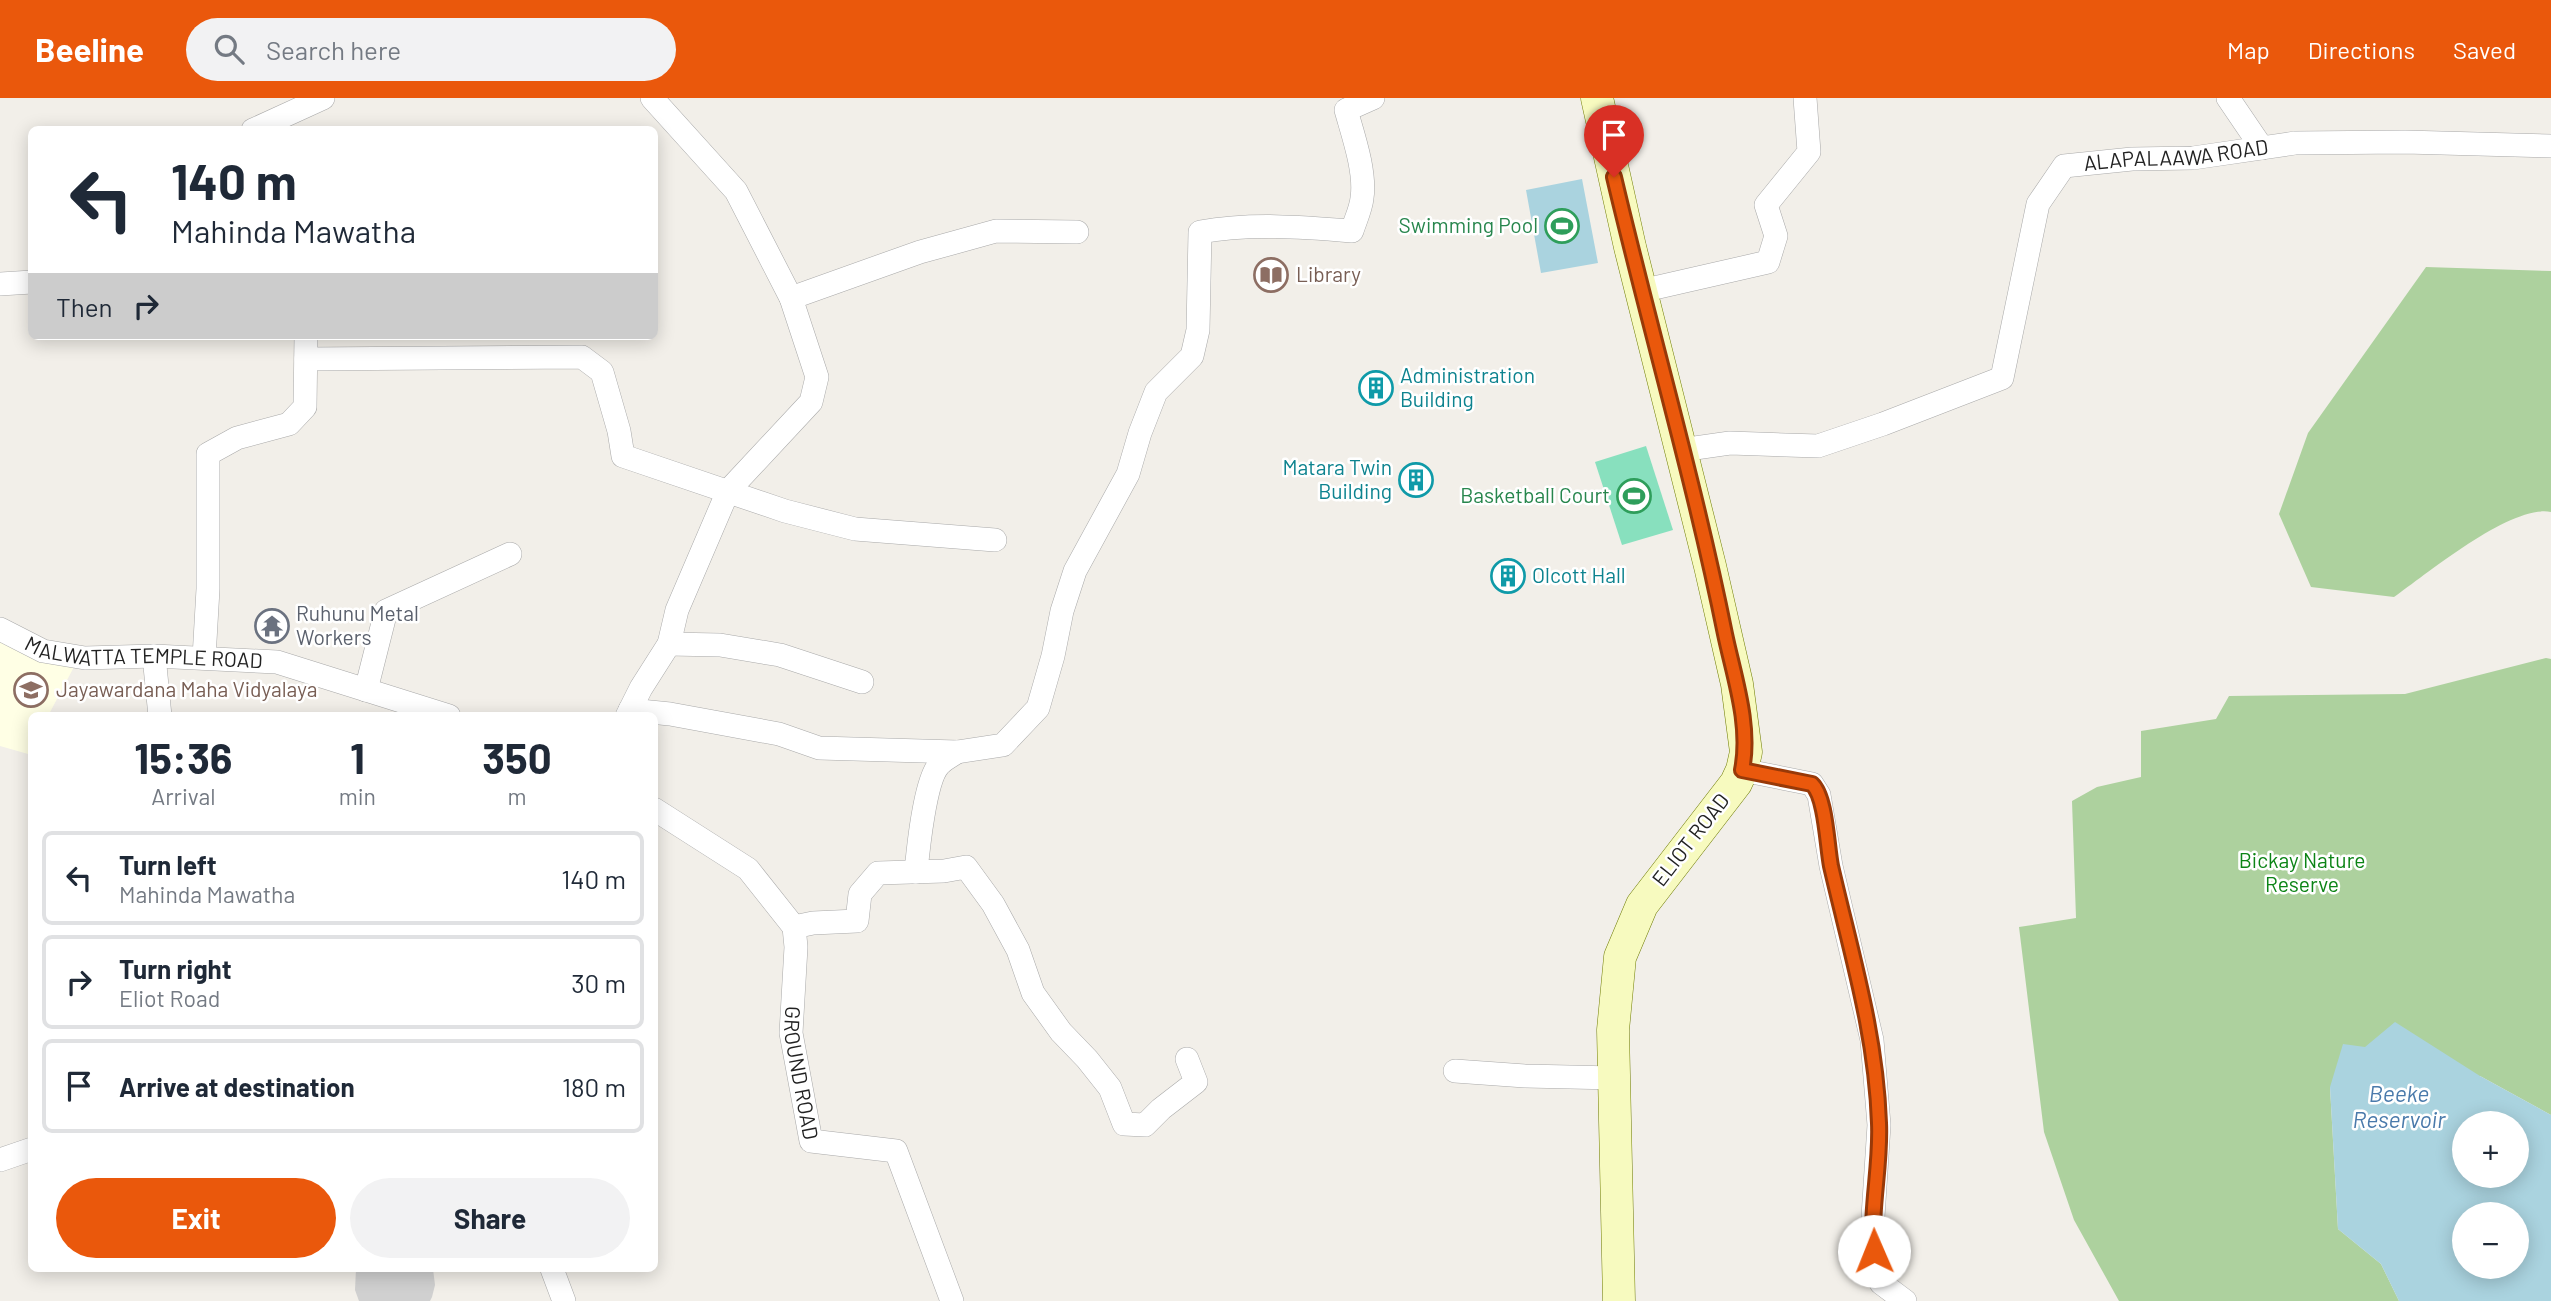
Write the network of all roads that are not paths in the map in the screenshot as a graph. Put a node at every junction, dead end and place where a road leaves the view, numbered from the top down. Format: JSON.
{"nodes":[{"id":1,"x":323,"y":98,"type":"edge"},
{"id":2,"x":652,"y":98,"type":"edge"},
{"id":3,"x":1373,"y":98,"type":"edge"},
{"id":4,"x":1597,"y":98,"type":"edge"},
{"id":5,"x":1805,"y":98,"type":"edge"},
{"id":6,"x":2228,"y":98,"type":"edge"},
{"id":7,"x":262,"y":126,"type":"edge"},
{"id":8,"x":2551,"y":146,"type":"edge"},
{"id":9,"x":2262,"y":148,"type":"junction"},
{"id":10,"x":1077,"y":232,"type":"dead end"},
{"id":11,"x":28,"y":282,"type":"edge"},
{"id":12,"x":0,"y":284,"type":"edge"},
{"id":13,"x":1641,"y":291,"type":"junction"},
{"id":14,"x":790,"y":298,"type":"junction"},
{"id":15,"x":306,"y":340,"type":"edge"},
{"id":16,"x":306,"y":359,"type":"junction"},
{"id":17,"x":1681,"y":450,"type":"junction"},
{"id":18,"x":728,"y":491,"type":"junction"},
{"id":19,"x":995,"y":540,"type":"dead end"},
{"id":20,"x":510,"y":554,"type":"dead end"},
{"id":21,"x":0,"y":629,"type":"edge"},
{"id":22,"x":669,"y":644,"type":"junction"},
{"id":23,"x":154,"y":656,"type":"junction"},
{"id":24,"x":204,"y":658,"type":"junction"},
{"id":25,"x":862,"y":681,"type":"dead end"},
{"id":26,"x":366,"y":690,"type":"junction"},
{"id":27,"x":160,"y":712,"type":"edge"},
{"id":28,"x":436,"y":712,"type":"edge"},
{"id":29,"x":629,"y":712,"type":"edge"},
{"id":30,"x":658,"y":713,"type":"edge"},
{"id":31,"x":957,"y":752,"type":"junction"},
{"id":32,"x":1742,"y":770,"type":"junction"},
{"id":33,"x":658,"y":812,"type":"edge"},
{"id":34,"x":916,"y":872,"type":"junction"},
{"id":35,"x":794,"y":927,"type":"junction"},
{"id":36,"x":1187,"y":1059,"type":"dead end"},
{"id":37,"x":1455,"y":1071,"type":"dead end"},
{"id":38,"x":1615,"y":1078,"type":"junction"},
{"id":39,"x":28,"y":1150,"type":"edge"},
{"id":40,"x":0,"y":1160,"type":"edge"},
{"id":41,"x":553,"y":1272,"type":"edge"},
{"id":42,"x":564,"y":1301,"type":"edge"},
{"id":43,"x":952,"y":1301,"type":"edge"},
{"id":44,"x":1619,"y":1301,"type":"edge"},
{"id":45,"x":1905,"y":1301,"type":"edge"}],
"edges":[{"from":1,"to":7,"type":"street"},
{"from":2,"to":14,"type":"street"},
{"from":3,"to":31,"type":"street"},
{"from":4,"to":13,"type":"street"},
{"from":5,"to":13,"type":"street"},
{"from":6,"to":9,"type":"street"},
{"from":8,"to":9,"type":"street","name":"ALAPALAAWA ROAD"},
{"from":9,"to":17,"type":"street","name":"ALAPALAAWA ROAD"},
{"from":10,"to":14,"type":"street"},
{"from":11,"to":12,"type":"street"},
{"from":13,"to":17,"type":"street"},
{"from":14,"to":18,"type":"street"},
{"from":15,"to":16,"type":"street"},
{"from":16,"to":18,"type":"street"},
{"from":16,"to":24,"type":"street"},
{"from":17,"to":32,"type":"street"},
{"from":18,"to":19,"type":"street"},
{"from":18,"to":22,"type":"street"},
{"from":20,"to":26,"type":"street"},
{"from":21,"to":23,"type":"street","name":"MALWATTA TEMPLE ROAD"},
{"from":22,"to":25,"type":"street"},
{"from":22,"to":29,"type":"street"},
{"from":23,"to":24,"type":"street","name":"MALWATTA TEMPLE ROAD"},
{"from":23,"to":27,"type":"street"},
{"from":24,"to":26,"type":"street","name":"MALWATTA TEMPLE ROAD"},
{"from":26,"to":28,"type":"street","name":"MALWATTA TEMPLE ROAD"},
{"from":30,"to":31,"type":"street"},
{"from":31,"to":34,"type":"street"},
{"from":32,"to":38,"type":"street","name":"ELIOT ROAD"},
{"from":32,"to":45,"type":"street"},
{"from":33,"to":35,"type":"street"},
{"from":34,"to":35,"type":"street"},
{"from":34,"to":36,"type":"street"},
{"from":35,"to":43,"type":"street","name":"GROUND ROAD"},
{"from":37,"to":38,"type":"street"},
{"from":38,"to":44,"type":"street","name":"ELIOT ROAD"},
{"from":39,"to":40,"type":"street"},
{"from":41,"to":42,"type":"street"}]}
